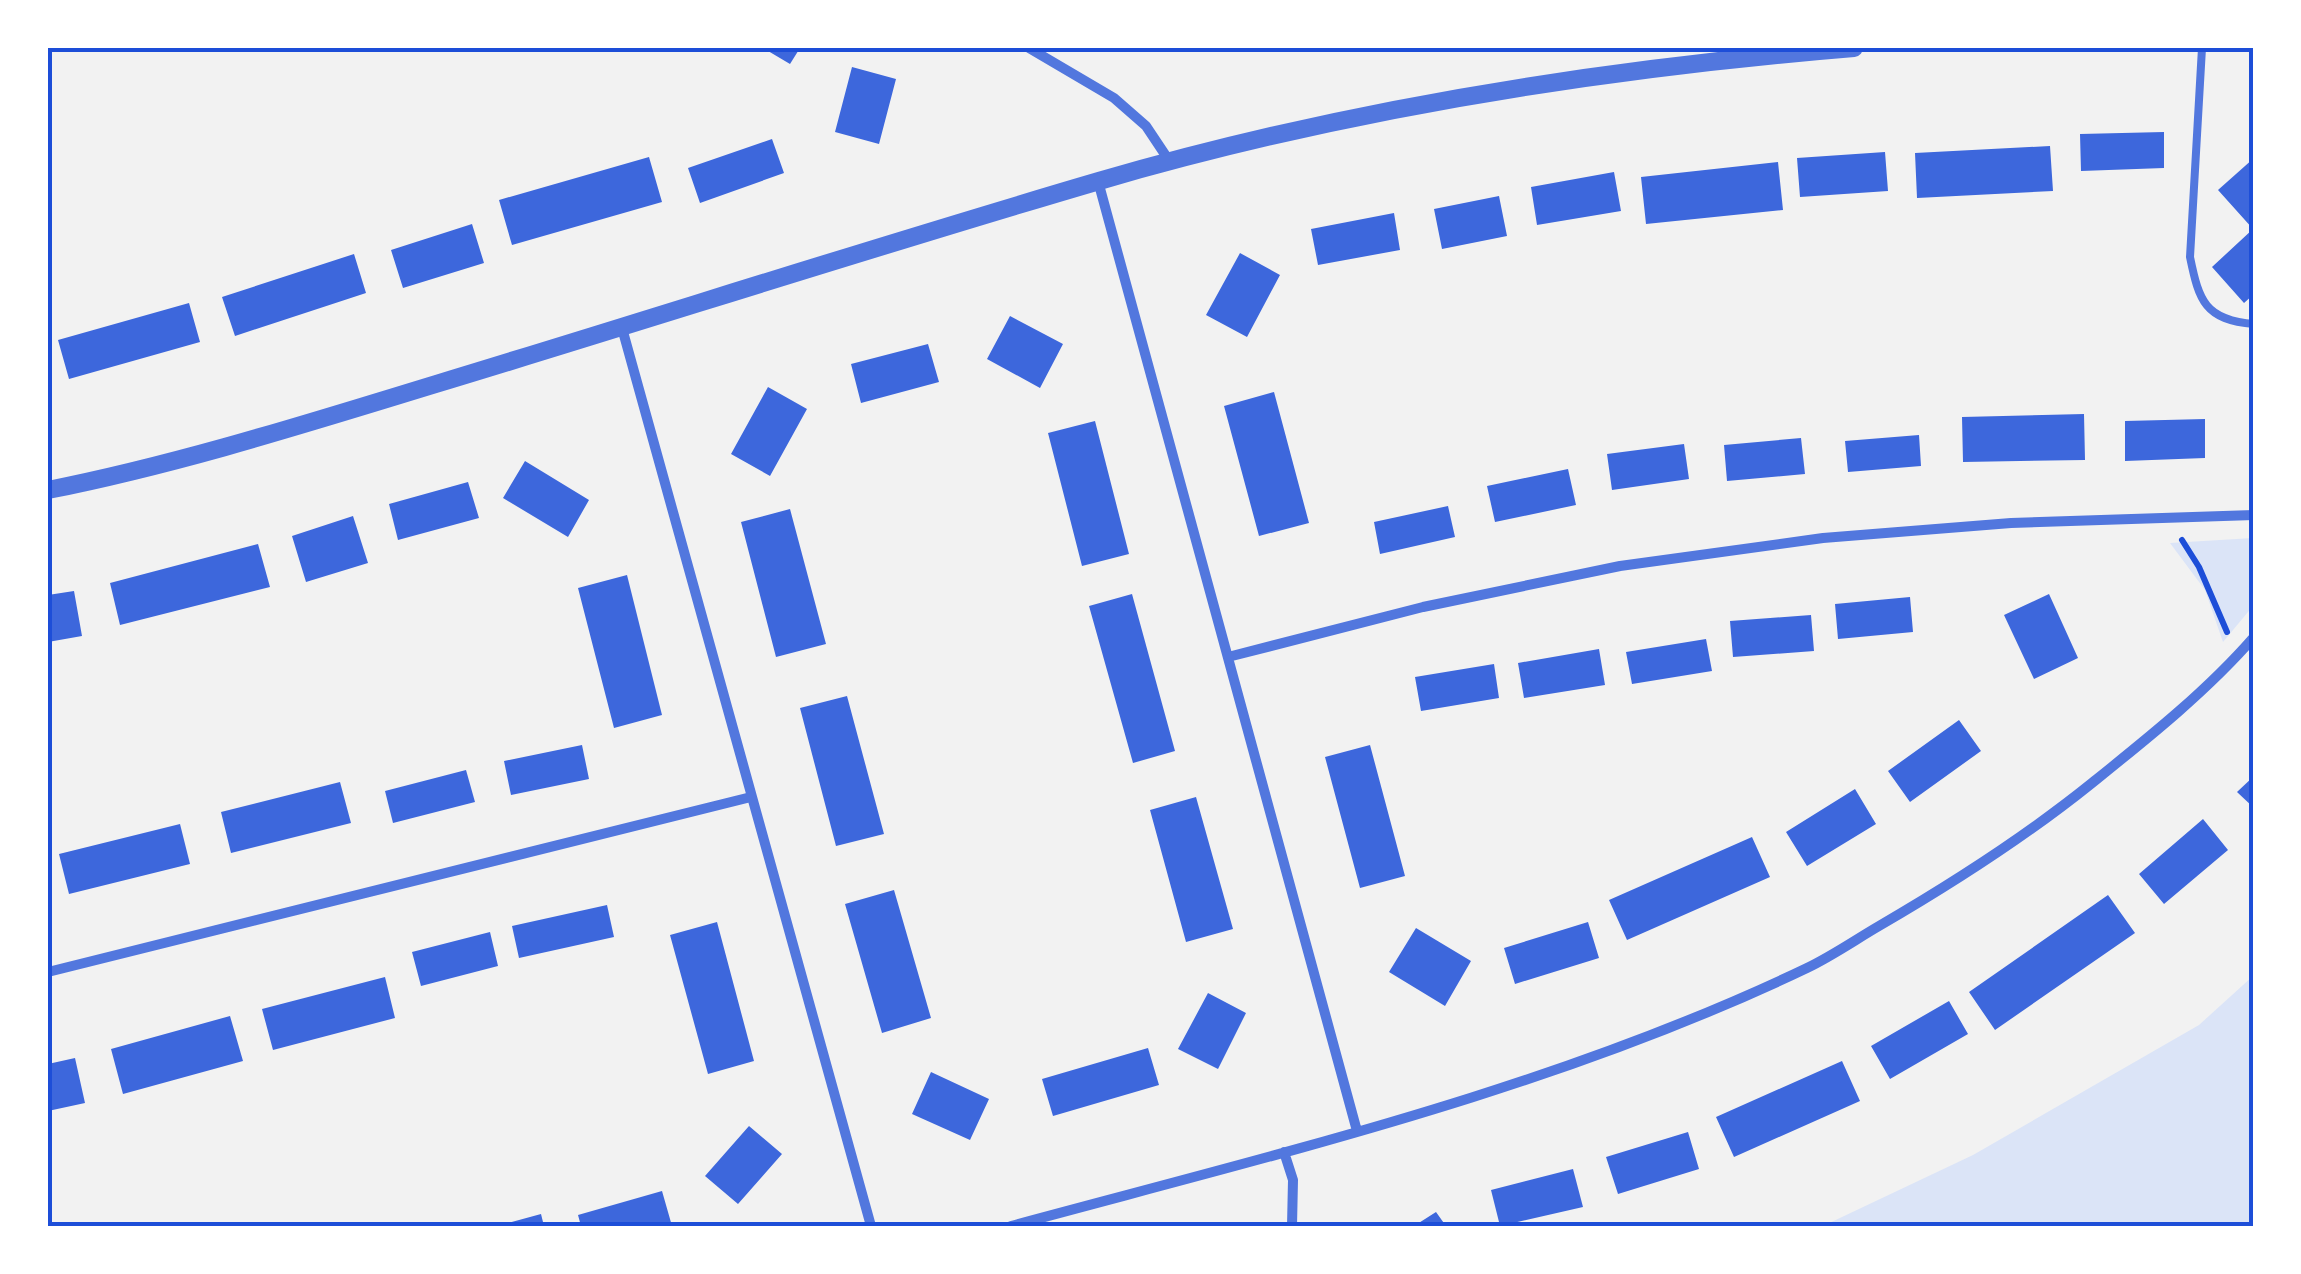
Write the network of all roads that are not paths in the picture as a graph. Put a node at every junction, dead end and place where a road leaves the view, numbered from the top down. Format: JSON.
{"nodes":[{"id":1,"x":1028,"y":48,"type":"edge"},
{"id":2,"x":1854,"y":48,"type":"edge"},
{"id":3,"x":2202,"y":48,"type":"edge"},
{"id":4,"x":1170,"y":162,"type":"junction"},
{"id":5,"x":1098,"y":182,"type":"junction"},
{"id":6,"x":2254,"y":324,"type":"edge"},
{"id":7,"x":622,"y":328,"type":"junction"},
{"id":8,"x":48,"y":490,"type":"edge"},
{"id":9,"x":2254,"y":515,"type":"edge"},
{"id":10,"x":2254,"y":636,"type":"edge"},
{"id":11,"x":1228,"y":657,"type":"junction"},
{"id":12,"x":751,"y":796,"type":"junction"},
{"id":13,"x":48,"y":972,"type":"edge"},
{"id":14,"x":1357,"y":1131,"type":"junction"},
{"id":15,"x":1284,"y":1152,"type":"junction"},
{"id":16,"x":871,"y":1226,"type":"edge"},
{"id":17,"x":1011,"y":1226,"type":"edge"},
{"id":18,"x":1292,"y":1226,"type":"edge"}],
"edges":[{"from":1,"to":4,"type":"street"},
{"from":2,"to":4,"type":"street"},
{"from":3,"to":6,"type":"lane"},
{"from":4,"to":5,"type":"street"},
{"from":5,"to":7,"type":"street"},
{"from":5,"to":11,"type":"street"},
{"from":7,"to":8,"type":"street"},
{"from":7,"to":12,"type":"street"},
{"from":9,"to":11,"type":"street"},
{"from":10,"to":14,"type":"street"},
{"from":11,"to":14,"type":"street"},
{"from":12,"to":13,"type":"street"},
{"from":12,"to":16,"type":"street"},
{"from":14,"to":15,"type":"street"},
{"from":15,"to":17,"type":"street"},
{"from":15,"to":18,"type":"street"}]}
